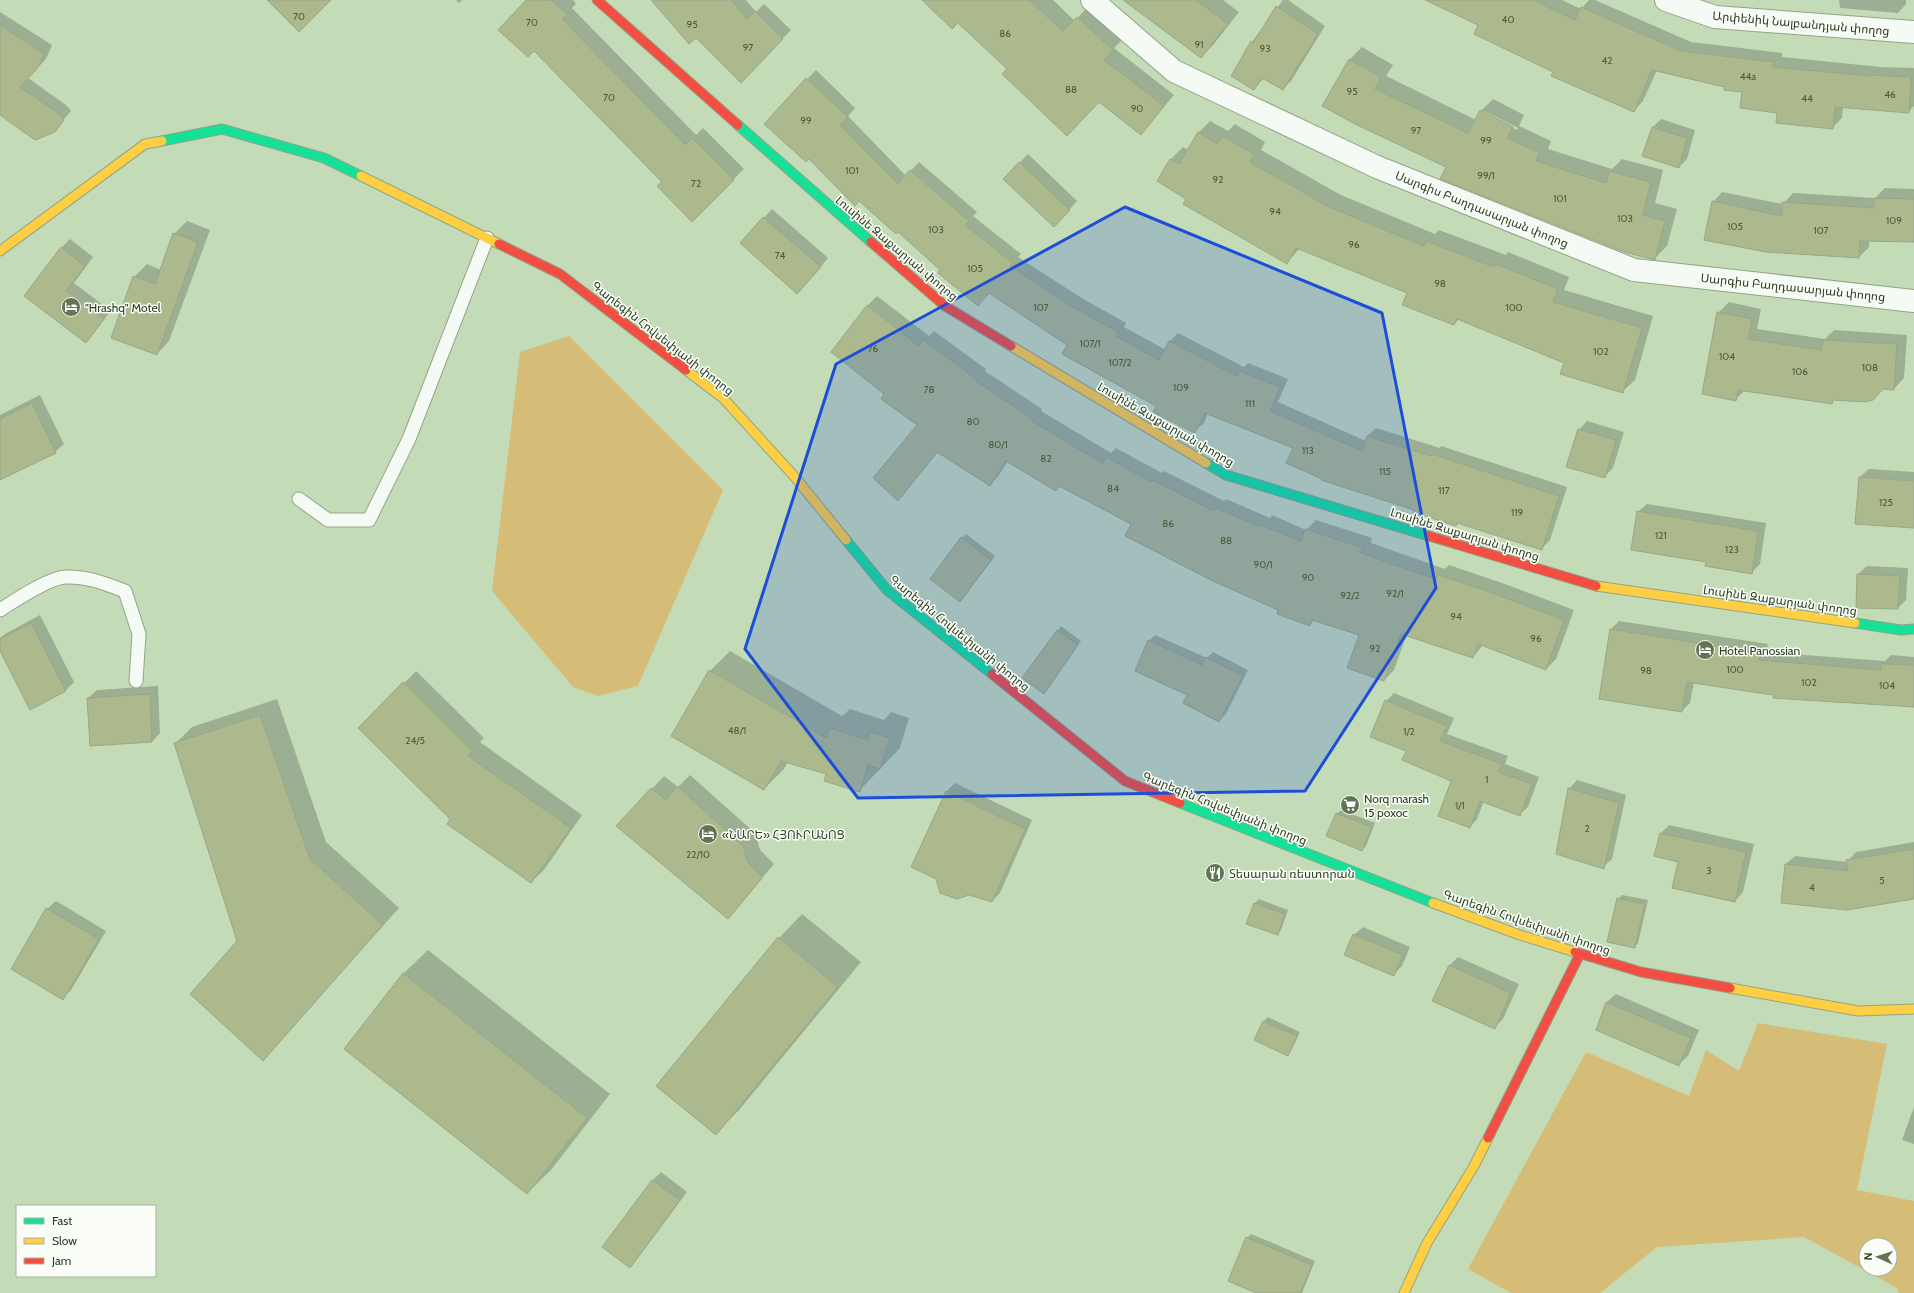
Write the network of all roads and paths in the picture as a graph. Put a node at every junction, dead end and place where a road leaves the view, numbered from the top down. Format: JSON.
{"nodes":[{"id":1,"x":597,"y":0,"type":"edge"},
{"id":2,"x":1092,"y":0,"type":"edge"},
{"id":3,"x":1666,"y":0,"type":"edge"},
{"id":4,"x":1914,"y":32,"type":"edge"},
{"id":5,"x":486,"y":238,"type":"junction"},
{"id":6,"x":0,"y":251,"type":"edge"},
{"id":7,"x":1914,"y":301,"type":"edge"},
{"id":8,"x":299,"y":499,"type":"dead end"},
{"id":9,"x":0,"y":610,"type":"edge"},
{"id":10,"x":1914,"y":629,"type":"edge"},
{"id":11,"x":136,"y":681,"type":"dead end"},
{"id":12,"x":1580,"y":954,"type":"junction"},
{"id":13,"x":1914,"y":1009,"type":"edge"},
{"id":14,"x":1404,"y":1293,"type":"edge"}],
"edges":[{"from":1,"to":10,"type":"main road","name":"Լուսինե Զաքարյան փողոց"},
{"from":2,"to":7,"type":"street","name":"Սարգիս Բաղդասարյան փողոց"},
{"from":3,"to":4,"type":"street","name":"Արփենիկ Նալբանդյան փողոց"},
{"from":5,"to":6,"type":"main road","name":"Գարեգին Հովսեփյանի փողոց"},
{"from":5,"to":8,"type":"lane"},
{"from":5,"to":12,"type":"main road","name":"Գարեգին Հովսեփյանի փողոց"},
{"from":9,"to":11,"type":"lane"},
{"from":12,"to":13,"type":"main road","name":"Գարեգին Հովսեփյանի փողոց"},
{"from":12,"to":14,"type":"main road"}]}
